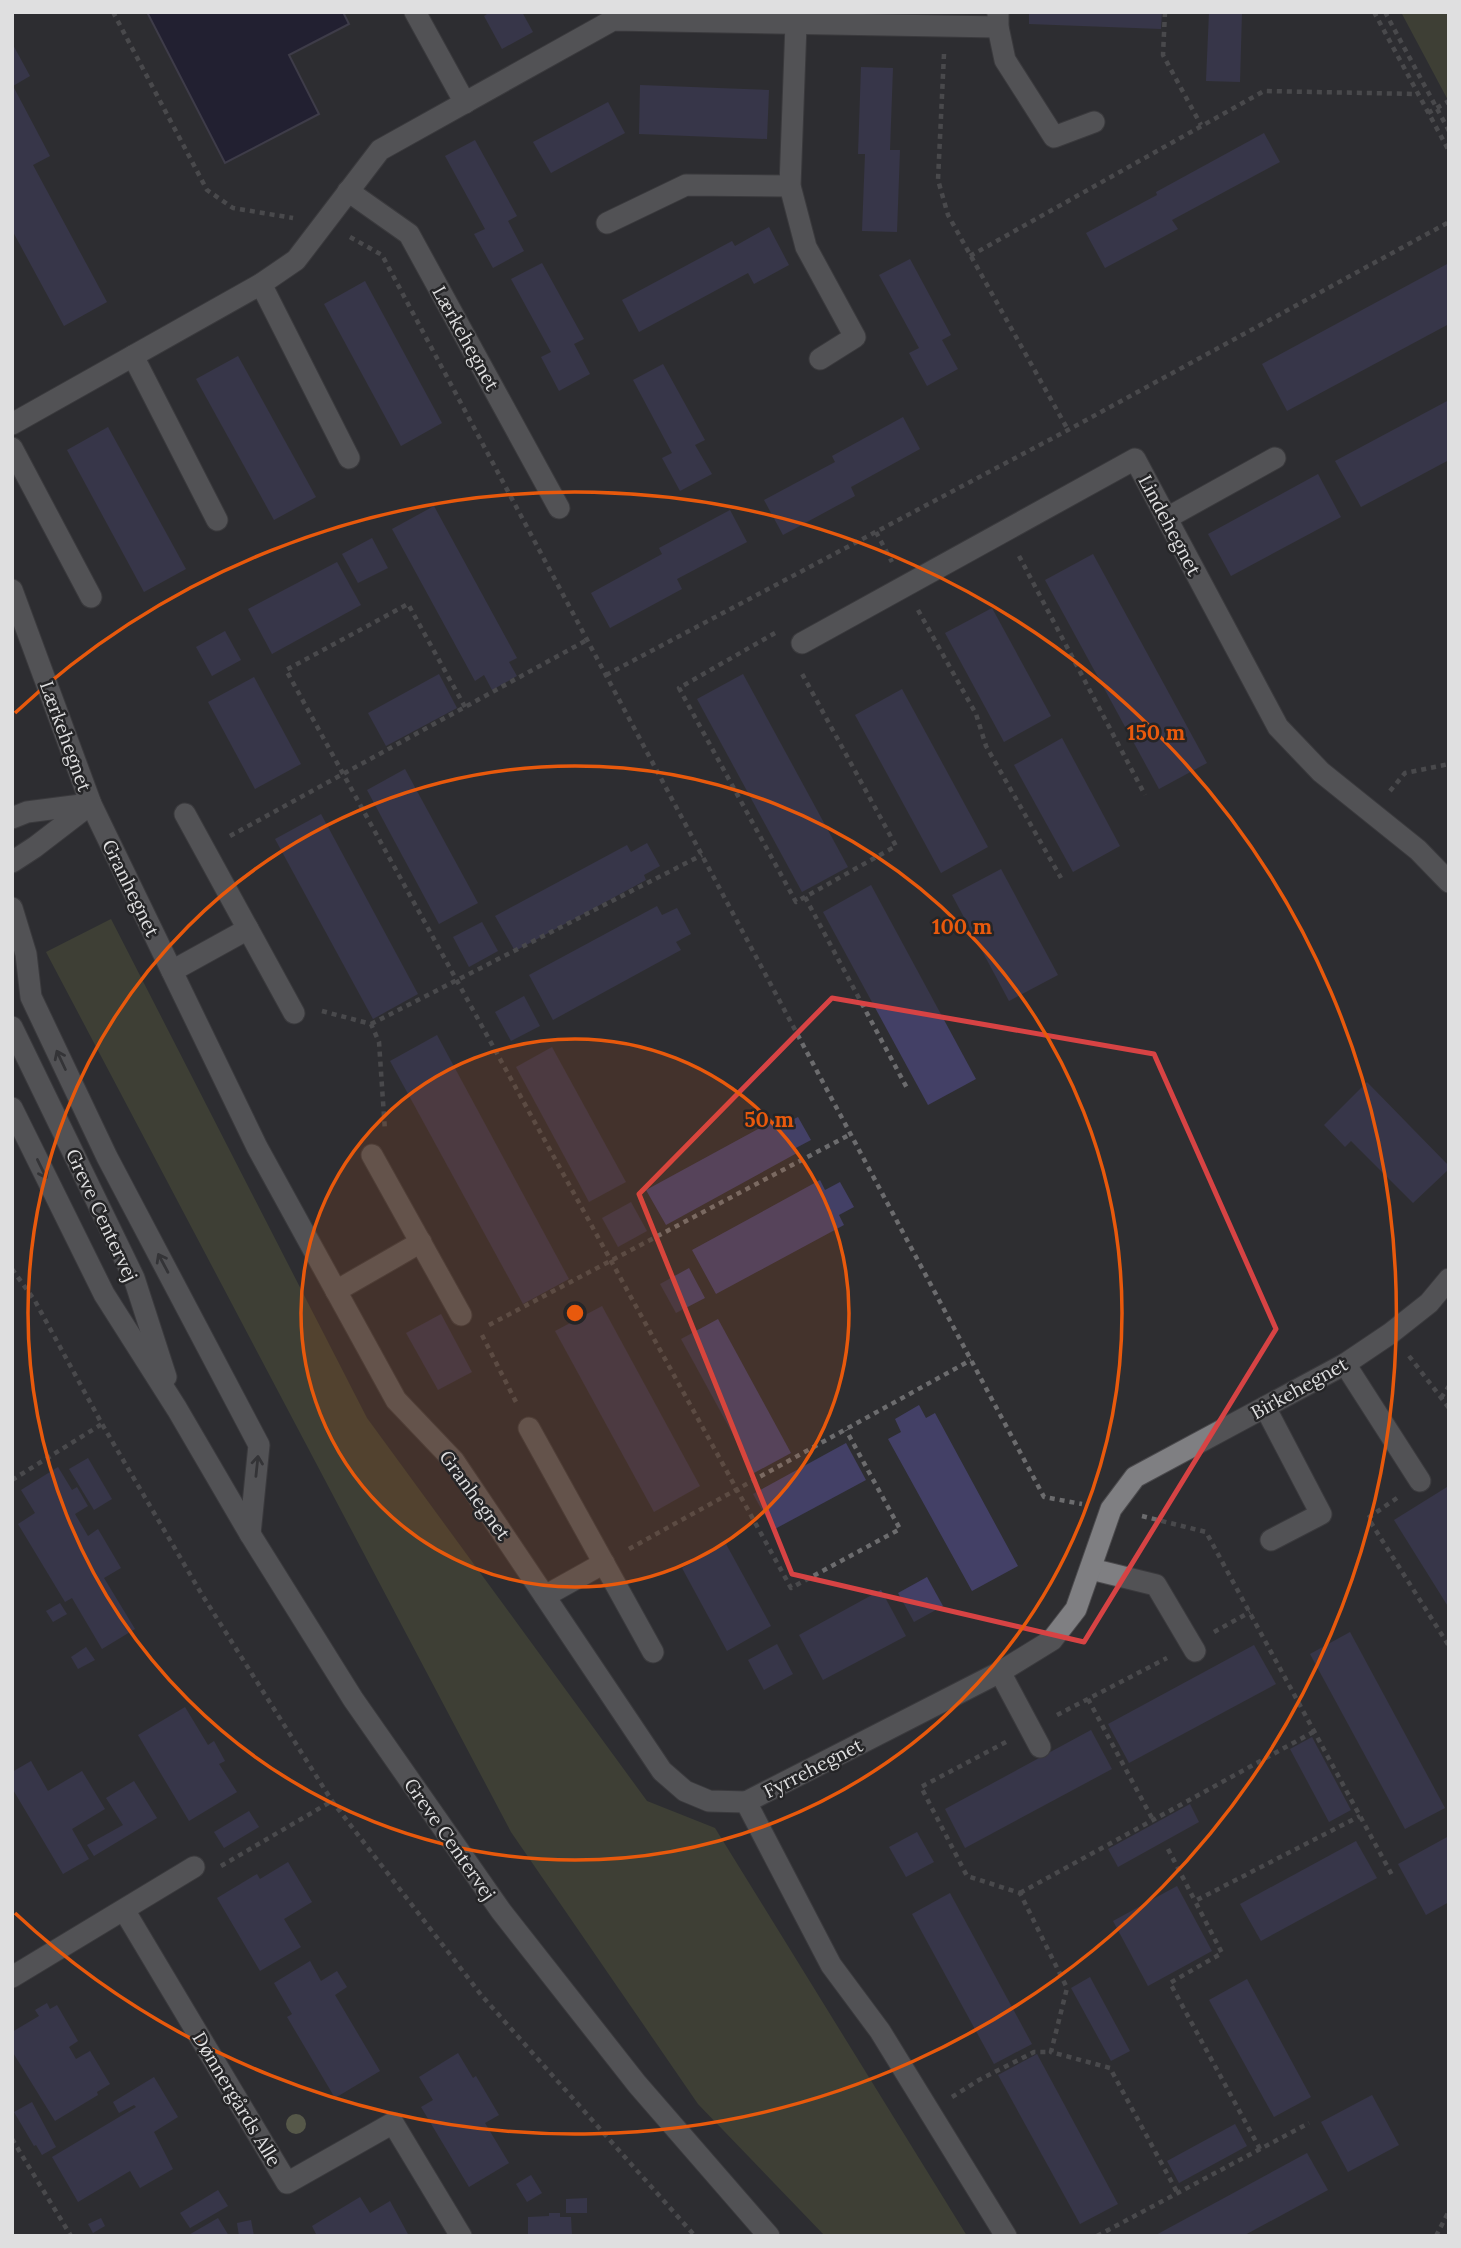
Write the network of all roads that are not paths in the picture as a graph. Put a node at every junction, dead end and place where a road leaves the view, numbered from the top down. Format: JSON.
{"nodes":[{"id":1,"x":415,"y":12,"type":"edge"},
{"id":2,"x":724,"y":17,"type":"edge"},
{"id":3,"x":998,"y":20,"type":"edge"},
{"id":4,"x":796,"y":24,"type":"junction"},
{"id":5,"x":465,"y":103,"type":"junction"},
{"id":6,"x":1094,"y":122,"type":"dead end"},
{"id":7,"x":790,"y":186,"type":"junction"},
{"id":8,"x":348,"y":191,"type":"junction"},
{"id":9,"x":607,"y":223,"type":"dead end"},
{"id":10,"x":261,"y":284,"type":"junction"},
{"id":11,"x":133,"y":356,"type":"junction"},
{"id":12,"x":820,"y":359,"type":"dead end"},
{"id":13,"x":12,"y":424,"type":"edge"},
{"id":14,"x":12,"y":448,"type":"edge"},
{"id":15,"x":349,"y":458,"type":"dead end"},
{"id":16,"x":1275,"y":458,"type":"dead end"},
{"id":17,"x":559,"y":508,"type":"dead end"},
{"id":18,"x":1167,"y":518,"type":"junction"},
{"id":19,"x":217,"y":520,"type":"dead end"},
{"id":20,"x":12,"y":590,"type":"edge"},
{"id":21,"x":91,"y":597,"type":"dead end"},
{"id":22,"x":796,"y":646,"type":"road end"},
{"id":23,"x":91,"y":804,"type":"junction"},
{"id":24,"x":185,"y":814,"type":"dead end"},
{"id":25,"x":12,"y":818,"type":"edge"},
{"id":26,"x":35,"y":847,"type":"junction"},
{"id":27,"x":12,"y":862,"type":"edge"},
{"id":28,"x":1448,"y":878,"type":"edge"},
{"id":29,"x":12,"y":883,"type":"edge"},
{"id":30,"x":12,"y":908,"type":"edge"},
{"id":31,"x":248,"y":929,"type":"junction"},
{"id":32,"x":172,"y":971,"type":"junction"},
{"id":33,"x":294,"y":1013,"type":"road end"},
{"id":34,"x":12,"y":1027,"type":"edge"},
{"id":35,"x":12,"y":1108,"type":"edge"},
{"id":36,"x":373,"y":1155,"type":"road end"},
{"id":37,"x":421,"y":1242,"type":"junction"},
{"id":38,"x":1449,"y":1279,"type":"edge"},
{"id":39,"x":336,"y":1290,"type":"junction"},
{"id":40,"x":461,"y":1315,"type":"dead end"},
{"id":41,"x":1345,"y":1364,"type":"junction"},
{"id":42,"x":1265,"y":1407,"type":"junction"},
{"id":43,"x":177,"y":1409,"type":"junction"},
{"id":44,"x":529,"y":1428,"type":"road end"},
{"id":45,"x":1135,"y":1477,"type":"joint"},
{"id":46,"x":1420,"y":1481,"type":"road end"},
{"id":47,"x":250,"y":1534,"type":"junction"},
{"id":48,"x":1271,"y":1540,"type":"dead end"},
{"id":49,"x":604,"y":1563,"type":"junction"},
{"id":50,"x":1091,"y":1569,"type":"junction"},
{"id":51,"x":545,"y":1596,"type":"junction"},
{"id":52,"x":1194,"y":1648,"type":"road end"},
{"id":53,"x":653,"y":1652,"type":"dead end"},
{"id":54,"x":1000,"y":1672,"type":"junction"},
{"id":55,"x":1035,"y":1738,"type":"road end"},
{"id":56,"x":746,"y":1802,"type":"junction"},
{"id":57,"x":194,"y":1867,"type":"road end"},
{"id":58,"x":124,"y":1910,"type":"junction"},
{"id":59,"x":12,"y":1977,"type":"edge"},
{"id":60,"x":461,"y":2236,"type":"edge"},
{"id":61,"x":769,"y":2236,"type":"edge"},
{"id":62,"x":1006,"y":2236,"type":"edge"}],
"edges":[{"from":1,"to":5,"type":"street"},
{"from":2,"to":4,"type":"street"},
{"from":2,"to":5,"type":"street"},
{"from":3,"to":4,"type":"street"},
{"from":3,"to":6,"type":"street"},
{"from":4,"to":7,"type":"street"},
{"from":5,"to":8,"type":"street"},
{"from":7,"to":9,"type":"street"},
{"from":7,"to":12,"type":"street"},
{"from":8,"to":10,"type":"street"},
{"from":8,"to":17,"type":"street","name":"Lærkehegnet"},
{"from":10,"to":11,"type":"street"},
{"from":10,"to":15,"type":"street"},
{"from":11,"to":13,"type":"street"},
{"from":11,"to":19,"type":"street"},
{"from":14,"to":21,"type":"street"},
{"from":16,"to":18,"type":"street"},
{"from":18,"to":22,"type":"street","name":"Lindehegnet"},
{"from":18,"to":28,"type":"street","name":"Lindehegnet"},
{"from":20,"to":23,"type":"street","name":"Lærkehegnet"},
{"from":23,"to":25,"type":"street","name":"Lærkehegnet"},
{"from":23,"to":26,"type":"street","name":"Lærkehegnet"},
{"from":23,"to":32,"type":"street","name":"Granhegnet"},
{"from":24,"to":31,"type":"street"},
{"from":26,"to":27,"type":"street","name":"Lærkehegnet"},
{"from":26,"to":29,"type":"street"},
{"from":47,"to":30,"type":"street","one_way":true},
{"from":31,"to":32,"type":"street"},
{"from":31,"to":33,"type":"street"},
{"from":32,"to":39,"type":"street","name":"Granhegnet"},
{"from":34,"to":43,"type":"street","name":"Greve Centervej"},
{"from":35,"to":43,"type":"street","name":"Greve Centervej","one_way":true},
{"from":36,"to":37,"type":"street"},
{"from":37,"to":39,"type":"street"},
{"from":37,"to":40,"type":"street"},
{"from":38,"to":41,"type":"street","name":"Birkehegnet"},
{"from":39,"to":51,"type":"street","name":"Granhegnet"},
{"from":41,"to":42,"type":"street","name":"Birkehegnet"},
{"from":41,"to":46,"type":"street"},
{"from":42,"to":45,"type":"street","name":"Birkehegnet"},
{"from":42,"to":48,"type":"street"},
{"from":43,"to":47,"type":"street","name":"Greve Centervej"},
{"from":44,"to":49,"type":"street"},
{"from":45,"to":50,"type":"street","name":"Fyrrehegnet"},
{"from":47,"to":61,"type":"street","name":"Greve Centervej"},
{"from":49,"to":51,"type":"street"},
{"from":49,"to":53,"type":"street"},
{"from":50,"to":52,"type":"street"},
{"from":50,"to":54,"type":"street","name":"Fyrrehegnet"},
{"from":51,"to":56,"type":"street","name":"Granhegnet"},
{"from":54,"to":55,"type":"street"},
{"from":54,"to":56,"type":"street","name":"Fyrrehegnet"},
{"from":56,"to":62,"type":"street","name":"Fyrrehegnet"},
{"from":57,"to":58,"type":"street"},
{"from":58,"to":59,"type":"street"},
{"from":58,"to":60,"type":"street","name":"Dønnergårds Alle"}]}
